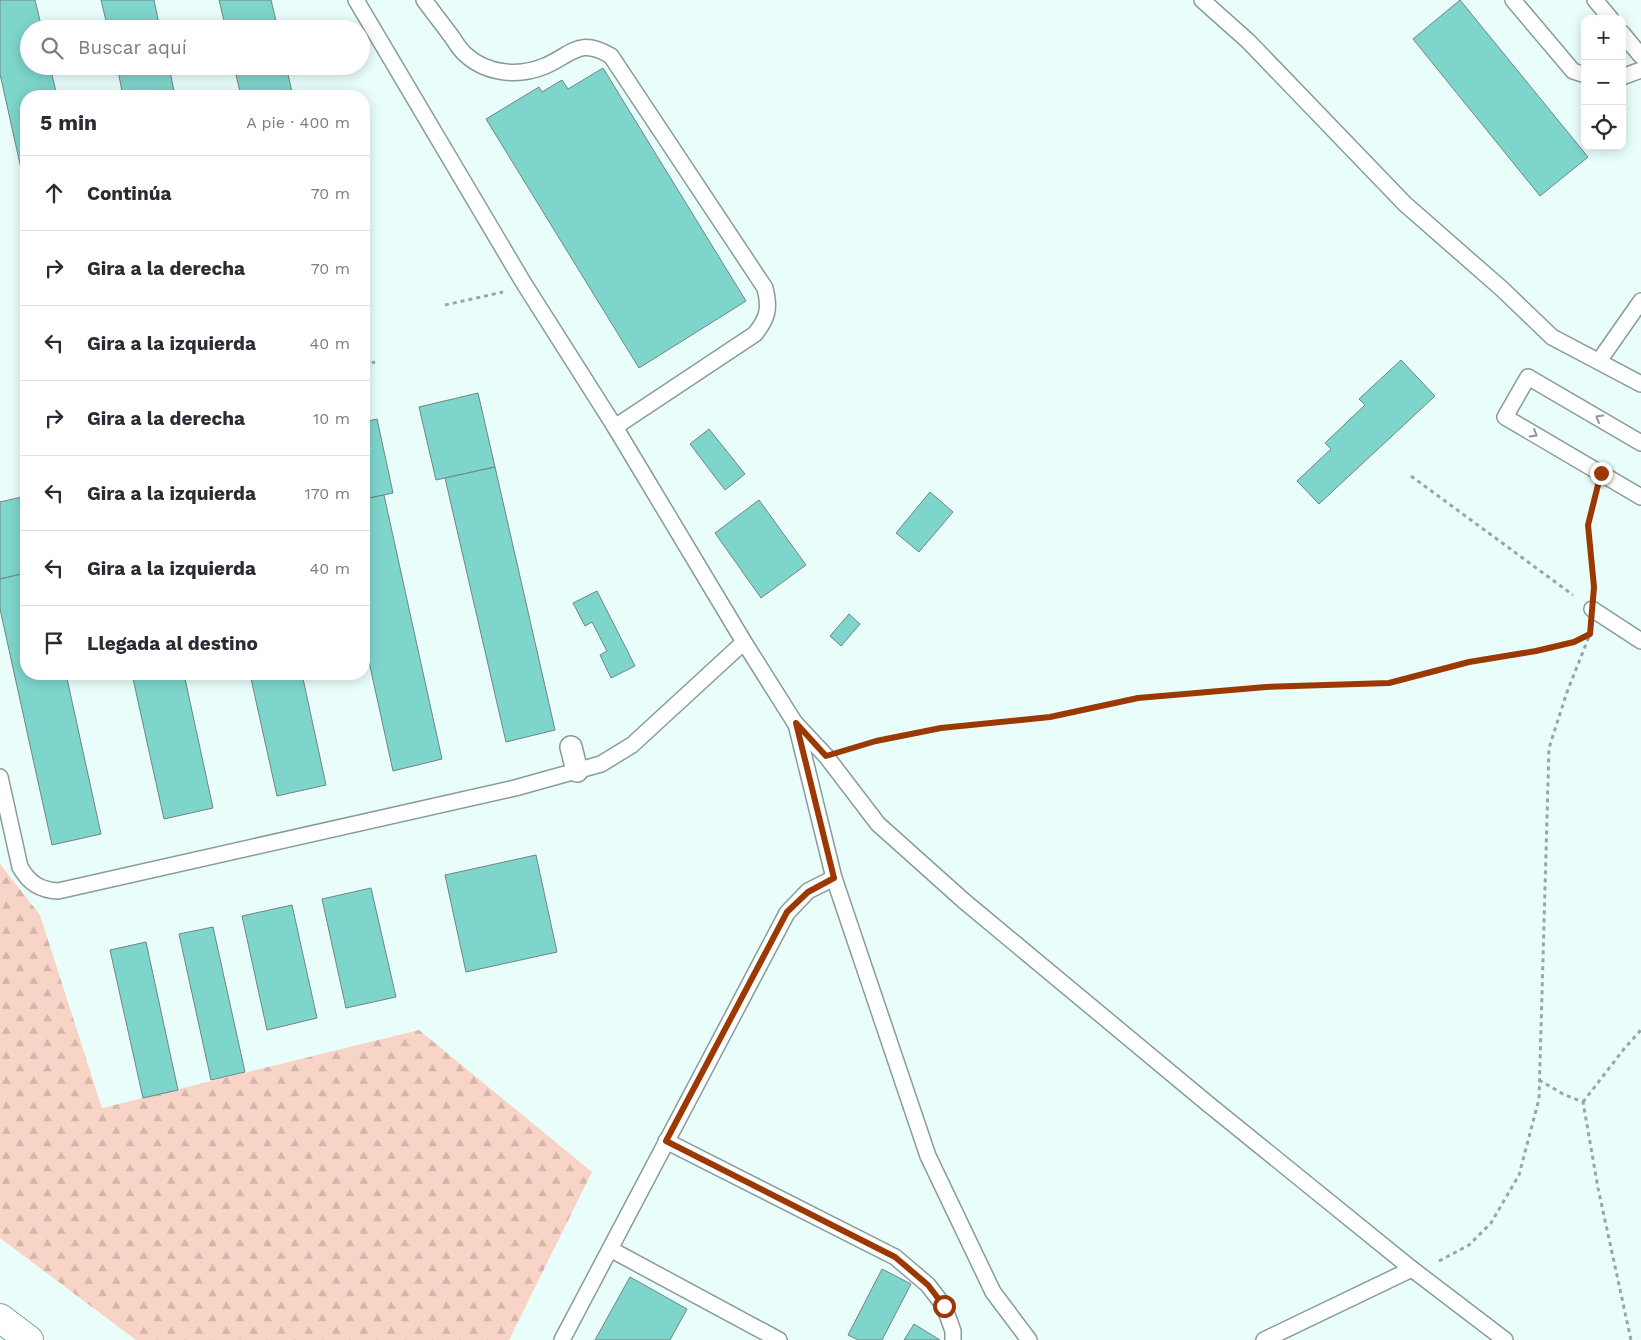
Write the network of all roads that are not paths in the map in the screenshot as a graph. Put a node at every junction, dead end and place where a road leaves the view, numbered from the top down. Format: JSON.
{"nodes":[{"id":1,"x":356,"y":0,"type":"edge"},
{"id":2,"x":424,"y":0,"type":"edge"},
{"id":3,"x":1202,"y":0,"type":"edge"},
{"id":4,"x":1513,"y":0,"type":"edge"},
{"id":5,"x":1595,"y":0,"type":"edge"},
{"id":6,"x":1608,"y":15,"type":"edge"},
{"id":7,"x":368,"y":20,"type":"edge"},
{"id":8,"x":370,"y":24,"type":"edge"},
{"id":9,"x":1626,"y":38,"type":"edge"},
{"id":10,"x":1641,"y":56,"type":"edge"},
{"id":11,"x":1641,"y":70,"type":"edge"},
{"id":12,"x":1581,"y":74,"type":"edge"},
{"id":13,"x":1626,"y":76,"type":"edge"},
{"id":14,"x":1641,"y":301,"type":"edge"},
{"id":15,"x":1599,"y":361,"type":"junction"},
{"id":16,"x":1641,"y":384,"type":"edge"},
{"id":17,"x":615,"y":427,"type":"junction"},
{"id":18,"x":1641,"y":443,"type":"edge"},
{"id":19,"x":1641,"y":497,"type":"edge"},
{"id":20,"x":1592,"y":609,"type":"road end"},
{"id":21,"x":1641,"y":641,"type":"edge"},
{"id":22,"x":744,"y":642,"type":"junction"},
{"id":23,"x":796,"y":723,"type":"junction"},
{"id":24,"x":571,"y":747,"type":"dead end"},
{"id":25,"x":577,"y":771,"type":"junction"},
{"id":26,"x":0,"y":777,"type":"edge"},
{"id":27,"x":834,"y":878,"type":"junction"},
{"id":28,"x":666,"y":1141,"type":"junction"},
{"id":29,"x":610,"y":1249,"type":"junction"},
{"id":30,"x":1412,"y":1269,"type":"junction"},
{"id":31,"x":0,"y":1318,"type":"edge"},
{"id":32,"x":29,"y":1340,"type":"edge"},
{"id":33,"x":562,"y":1340,"type":"edge"},
{"id":34,"x":779,"y":1340,"type":"edge"},
{"id":35,"x":953,"y":1340,"type":"edge"},
{"id":36,"x":1029,"y":1340,"type":"edge"},
{"id":37,"x":1264,"y":1340,"type":"edge"},
{"id":38,"x":1505,"y":1340,"type":"edge"}],
"edges":[{"from":1,"to":7,"type":"lane"},
{"from":2,"to":17,"type":"lane"},
{"from":3,"to":15,"type":"lane"},
{"from":4,"to":12,"type":"lane"},
{"from":5,"to":6,"type":"lane"},
{"from":8,"to":17,"type":"lane"},
{"from":9,"to":10,"type":"lane"},
{"from":11,"to":13,"type":"lane"},
{"from":14,"to":15,"type":"lane"},
{"from":15,"to":16,"type":"lane"},
{"from":17,"to":22,"type":"lane"},
{"from":18,"to":19,"type":"lane","one_way":true},
{"from":20,"to":21,"type":"lane"},
{"from":22,"to":23,"type":"lane"},
{"from":22,"to":25,"type":"lane"},
{"from":23,"to":27,"type":"lane"},
{"from":23,"to":30,"type":"lane"},
{"from":24,"to":25,"type":"street"},
{"from":25,"to":26,"type":"lane"},
{"from":27,"to":28,"type":"lane"},
{"from":27,"to":36,"type":"lane"},
{"from":28,"to":29,"type":"lane"},
{"from":28,"to":35,"type":"lane"},
{"from":29,"to":33,"type":"lane"},
{"from":29,"to":34,"type":"lane"},
{"from":30,"to":37,"type":"lane"},
{"from":30,"to":38,"type":"lane"},
{"from":31,"to":32,"type":"street"}]}
